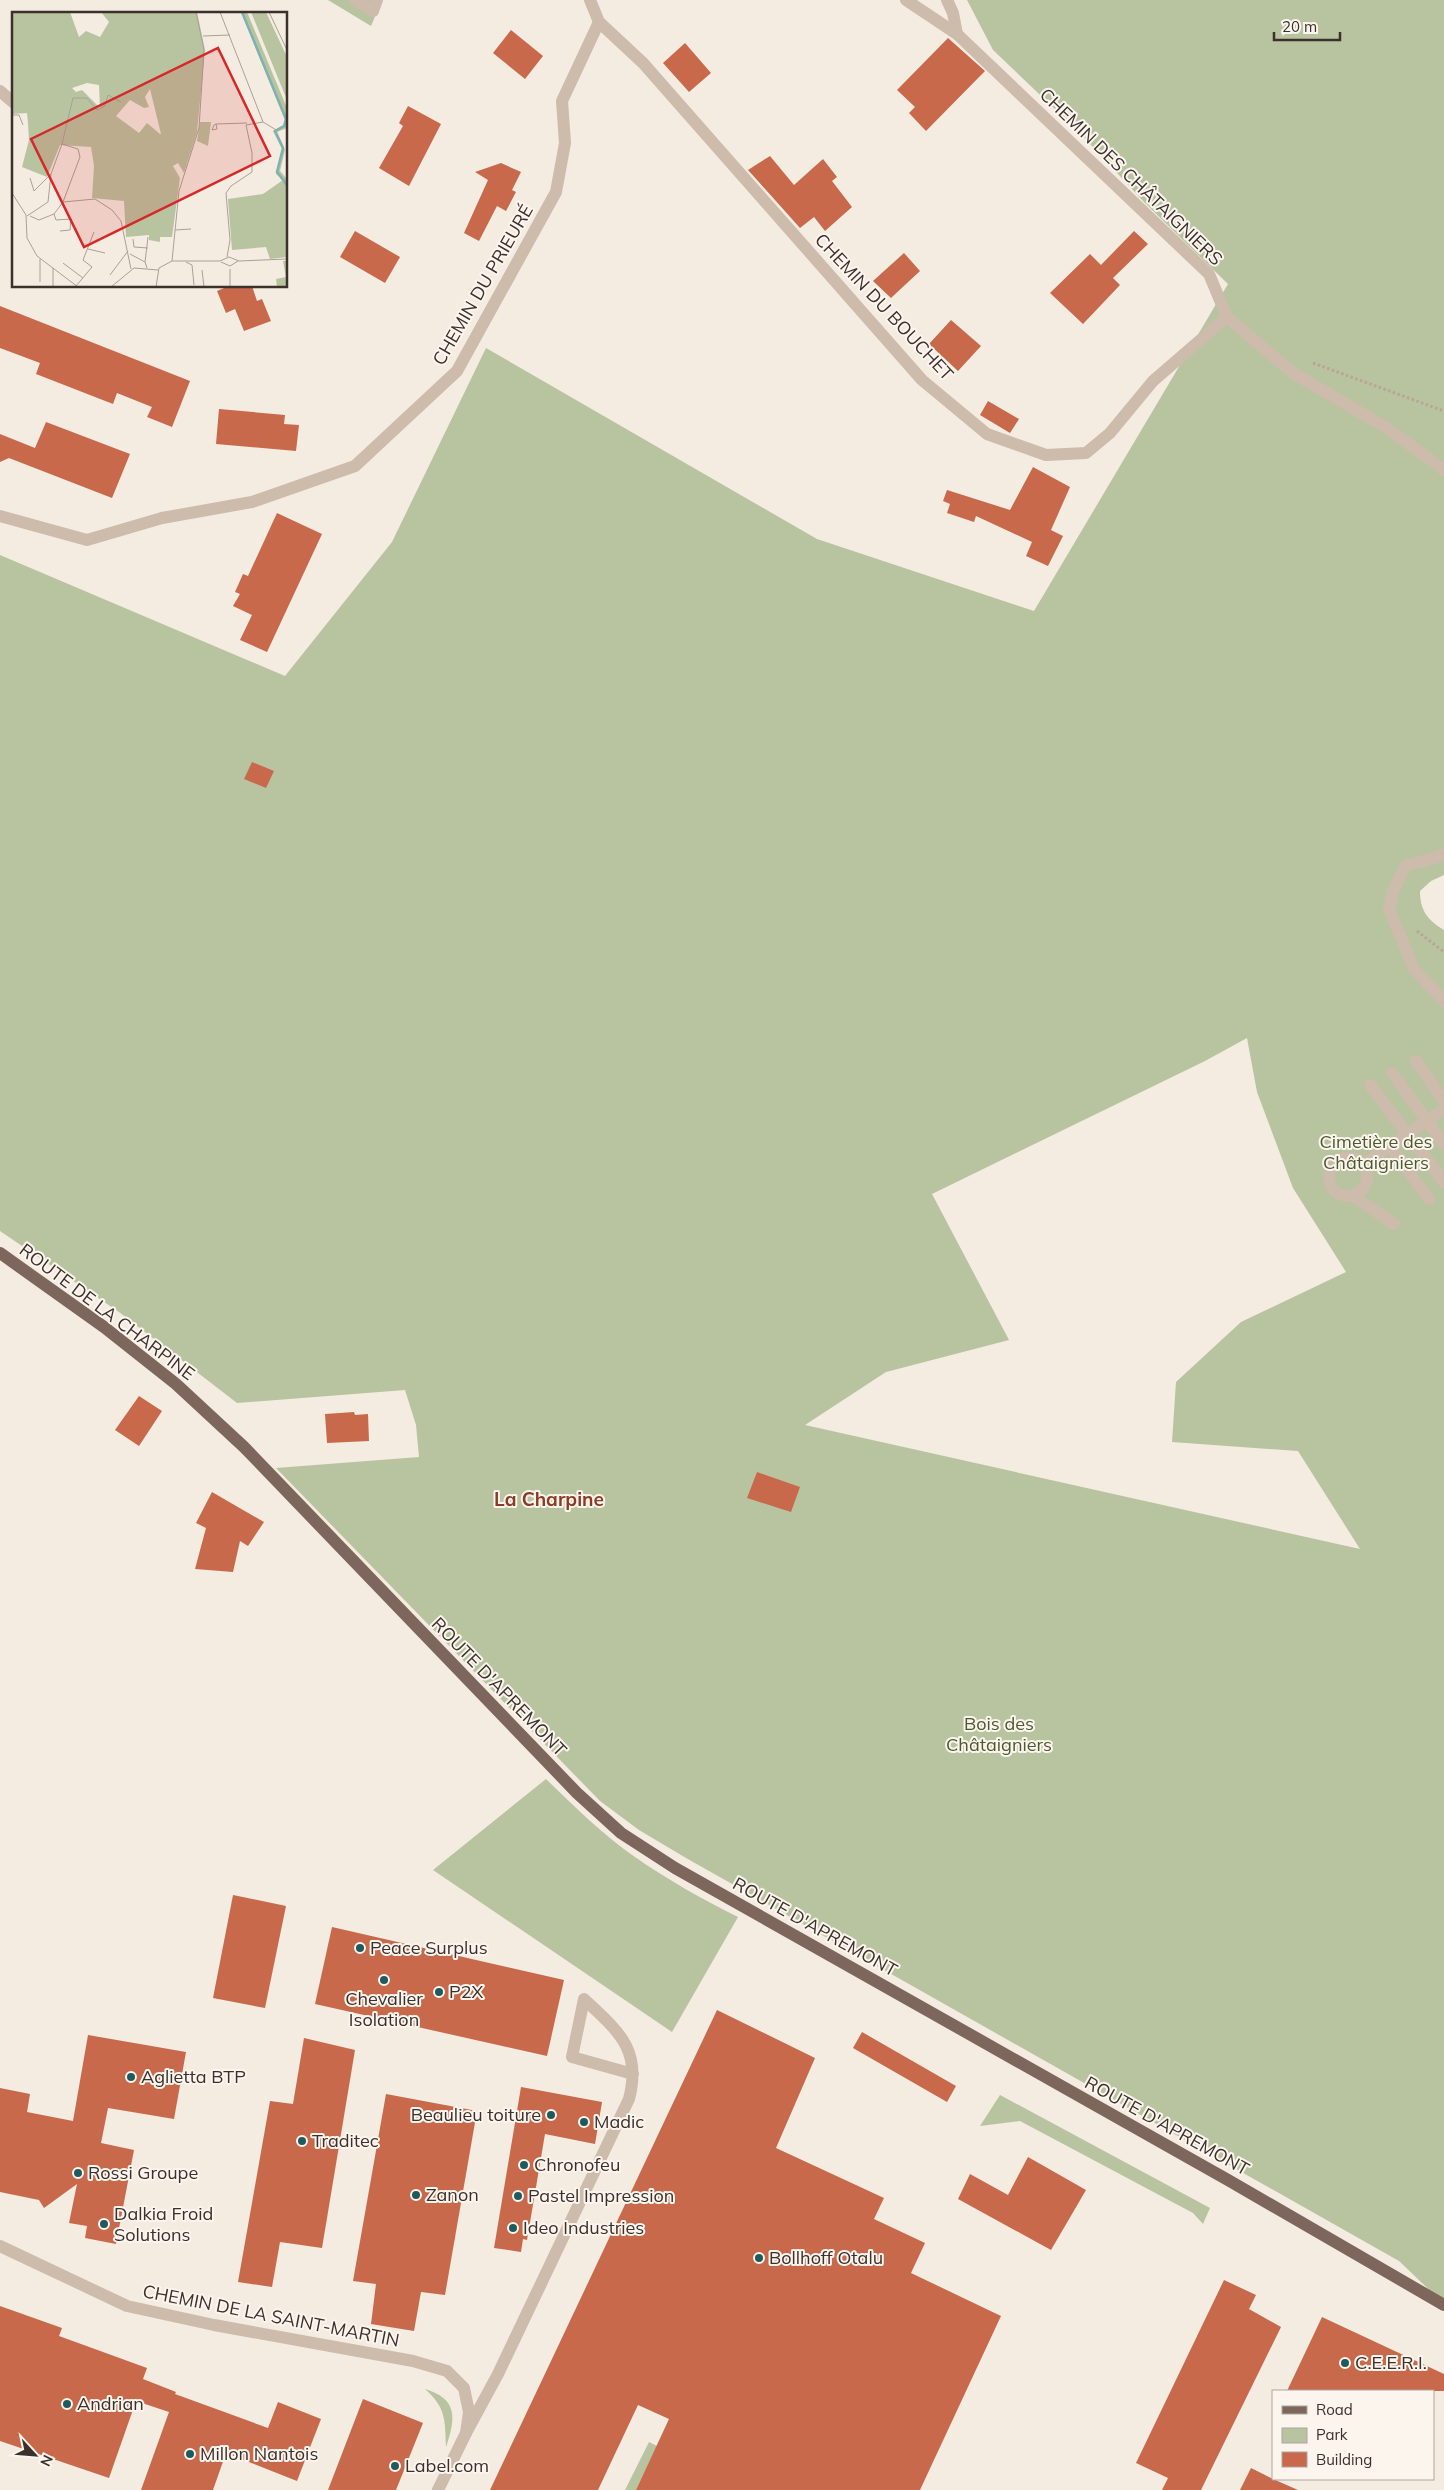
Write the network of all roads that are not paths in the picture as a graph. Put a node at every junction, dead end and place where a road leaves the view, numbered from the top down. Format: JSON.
{"nodes":[{"id":1,"x":355,"y":0,"type":"edge"},
{"id":2,"x":377,"y":0,"type":"edge"},
{"id":3,"x":590,"y":0,"type":"edge"},
{"id":4,"x":906,"y":0,"type":"edge"},
{"id":5,"x":947,"y":0,"type":"edge"},
{"id":6,"x":598,"y":22,"type":"junction"},
{"id":7,"x":957,"y":34,"type":"junction"},
{"id":8,"x":0,"y":91,"type":"edge"},
{"id":9,"x":12,"y":102,"type":"edge"},
{"id":10,"x":1227,"y":317,"type":"junction"},
{"id":11,"x":1444,"y":470,"type":"edge"},
{"id":12,"x":0,"y":516,"type":"edge"},
{"id":13,"x":1444,"y":855,"type":"edge"},
{"id":14,"x":1444,"y":1001,"type":"edge"},
{"id":15,"x":1416,"y":1061,"type":"dead end"},
{"id":16,"x":1392,"y":1073,"type":"dead end"},
{"id":17,"x":1370,"y":1085,"type":"dead end"},
{"id":18,"x":1444,"y":1101,"type":"edge"},
{"id":19,"x":1444,"y":1109,"type":"edge"},
{"id":20,"x":1427,"y":1121,"type":"junction"},
{"id":21,"x":1408,"y":1134,"type":"junction"},
{"id":22,"x":1444,"y":1144,"type":"edge"},
{"id":23,"x":1390,"y":1147,"type":"junction"},
{"id":24,"x":1363,"y":1165,"type":"junction"},
{"id":25,"x":1444,"y":1182,"type":"edge"},
{"id":26,"x":1352,"y":1196,"type":"junction"},
{"id":27,"x":1429,"y":1198,"type":"dead end"},
{"id":28,"x":1394,"y":1224,"type":"dead end"},
{"id":29,"x":0,"y":1253,"type":"edge"},
{"id":30,"x":258,"y":1462,"type":"joint"},
{"id":31,"x":633,"y":2074,"type":"junction"},
{"id":32,"x":0,"y":2246,"type":"edge"},
{"id":33,"x":1444,"y":2305,"type":"edge"},
{"id":34,"x":466,"y":2433,"type":"junction"},
{"id":35,"x":438,"y":2490,"type":"edge"}],
"edges":[{"from":1,"to":2,"type":"street"},
{"from":3,"to":6,"type":"street"},
{"from":4,"to":7,"type":"street","name":"CHEMIN DES CHÂTAIGNIERS"},
{"from":5,"to":7,"type":"street"},
{"from":6,"to":10,"type":"street","name":"CHEMIN DU BOUCHET"},
{"from":6,"to":12,"type":"street","name":"CHEMIN DU PRIEURÉ"},
{"from":7,"to":10,"type":"street","name":"CHEMIN DES CHÂTAIGNIERS"},
{"from":8,"to":9,"type":"street"},
{"from":10,"to":11,"type":"street","name":"CHEMIN DES CHÂTAIGNIERS"},
{"from":13,"to":14,"type":"street"},
{"from":15,"to":18,"type":"street"},
{"from":16,"to":20,"type":"street"},
{"from":17,"to":21,"type":"street"},
{"from":19,"to":20,"type":"street"},
{"from":20,"to":21,"type":"street"},
{"from":20,"to":22,"type":"street"},
{"from":21,"to":23,"type":"street"},
{"from":21,"to":25,"type":"street"},
{"from":23,"to":24,"type":"street"},
{"from":23,"to":27,"type":"street"},
{"from":24,"to":26,"type":"street"},
{"from":24,"to":26,"type":"street"},
{"from":26,"to":28,"type":"street"},
{"from":29,"to":30,"type":"main road","name":"ROUTE DE LA CHARPINE"},
{"from":30,"to":33,"type":"main road","name":"ROUTE D'APREMONT"},
{"from":31,"to":31,"type":"street","name":"CHEMIN DE LA SAINT-MARTIN"},
{"from":31,"to":34,"type":"street","name":"CHEMIN DE LA SAINT-MARTIN"},
{"from":32,"to":34,"type":"street","name":"CHEMIN DE LA SAINT-MARTIN"},
{"from":34,"to":35,"type":"street","name":"CHEMIN DE LA SAINT-MARTIN"}]}
